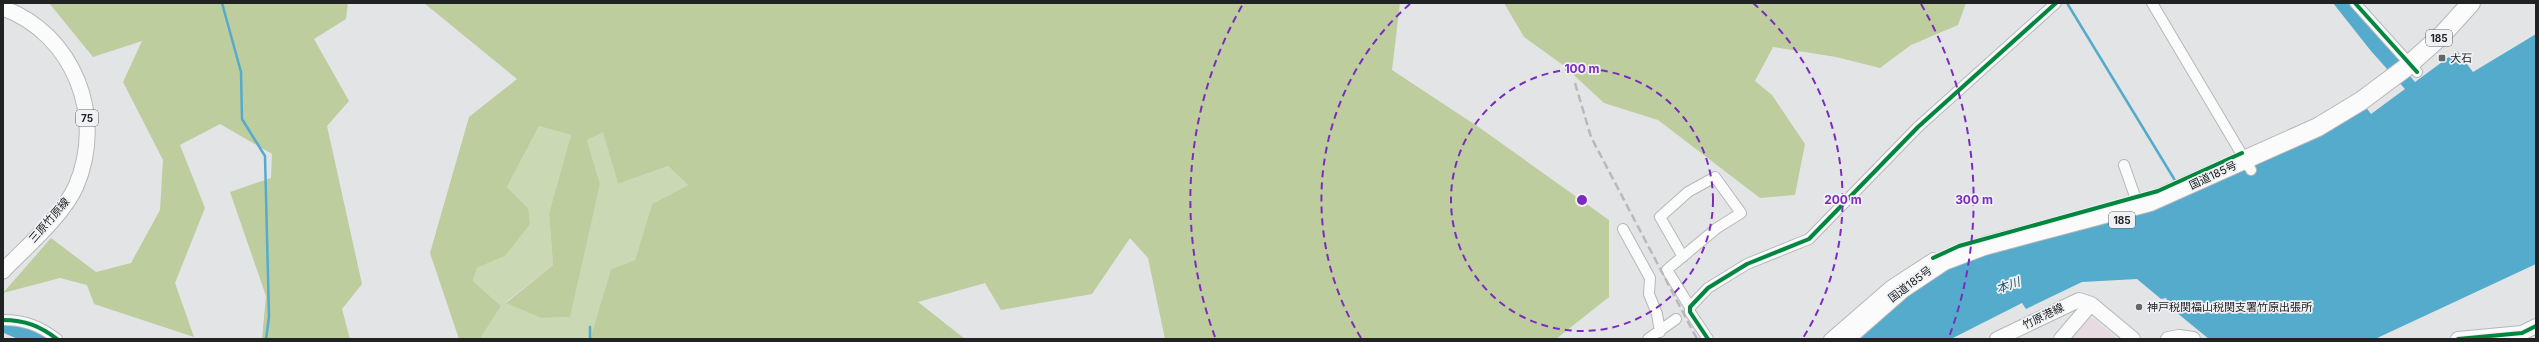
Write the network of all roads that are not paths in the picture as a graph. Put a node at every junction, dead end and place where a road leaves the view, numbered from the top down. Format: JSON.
{"nodes":[{"id":1,"x":2056,"y":3,"type":"edge"},
{"id":2,"x":2152,"y":3,"type":"edge"},
{"id":3,"x":2355,"y":3,"type":"edge"},
{"id":4,"x":2470,"y":3,"type":"edge"},
{"id":5,"x":2484,"y":3,"type":"edge"},
{"id":6,"x":3,"y":8,"type":"edge"},
{"id":7,"x":2406,"y":74,"type":"junction"},
{"id":8,"x":2245,"y":160,"type":"junction"},
{"id":9,"x":2124,"y":165,"type":"dead end"},
{"id":10,"x":2136,"y":201,"type":"junction"},
{"id":11,"x":1623,"y":229,"type":"dead end"},
{"id":12,"x":1683,"y":257,"type":"junction"},
{"id":13,"x":1937,"y":264,"type":"junction"},
{"id":14,"x":3,"y":271,"type":"edge"},
{"id":15,"x":2091,"y":304,"type":"junction"},
{"id":16,"x":1690,"y":307,"type":"junction"},
{"id":17,"x":1676,"y":319,"type":"dead end"},
{"id":18,"x":3,"y":320,"type":"edge"},
{"id":19,"x":2536,"y":326,"type":"edge"},
{"id":20,"x":1660,"y":332,"type":"junction"},
{"id":21,"x":58,"y":339,"type":"edge"},
{"id":22,"x":1648,"y":339,"type":"edge"},
{"id":23,"x":1708,"y":339,"type":"edge"},
{"id":24,"x":1829,"y":339,"type":"edge"},
{"id":25,"x":1845,"y":339,"type":"edge"},
{"id":26,"x":1861,"y":339,"type":"edge"},
{"id":27,"x":1997,"y":339,"type":"edge"},
{"id":28,"x":2061,"y":339,"type":"edge"},
{"id":29,"x":2133,"y":339,"type":"edge"},
{"id":30,"x":2168,"y":339,"type":"edge"},
{"id":31,"x":2193,"y":339,"type":"edge"},
{"id":32,"x":2458,"y":339,"type":"edge"}],
"edges":[{"from":1,"to":16,"type":"street"},
{"from":2,"to":8,"type":"street"},
{"from":3,"to":7,"type":"street"},
{"from":4,"to":7,"type":"highway","name":"国道185号","number":"185"},
{"from":5,"to":7,"type":"highway","name":"国道185号","number":"185"},
{"from":6,"to":14,"type":"main road","name":"三原竹原線","number":"75"},
{"from":7,"to":8,"type":"highway","name":"国道185号","number":"185"},
{"from":8,"to":10,"type":"street"},
{"from":8,"to":10,"type":"highway","name":"国道185号","number":"185"},
{"from":8,"to":13,"type":"highway","name":"国道185号","number":"185"},
{"from":9,"to":10,"type":"street"},
{"from":10,"to":13,"type":"highway","name":"国道185号","number":"185"},
{"from":11,"to":20,"type":"street"},
{"from":12,"to":12,"type":"street"},
{"from":12,"to":16,"type":"street"},
{"from":13,"to":24,"type":"street"},
{"from":13,"to":25,"type":"highway","name":"国道185号","number":"185"},
{"from":13,"to":26,"type":"highway","name":"国道185号","number":"185"},
{"from":15,"to":27,"type":"street","name":"竹原港線"},
{"from":15,"to":28,"type":"street"},
{"from":15,"to":29,"type":"street"},
{"from":16,"to":23,"type":"street"},
{"from":17,"to":20,"type":"street"},
{"from":18,"to":21,"type":"street"},
{"from":19,"to":32,"type":"street"},
{"from":20,"to":22,"type":"street"},
{"from":30,"to":31,"type":"street"}]}
